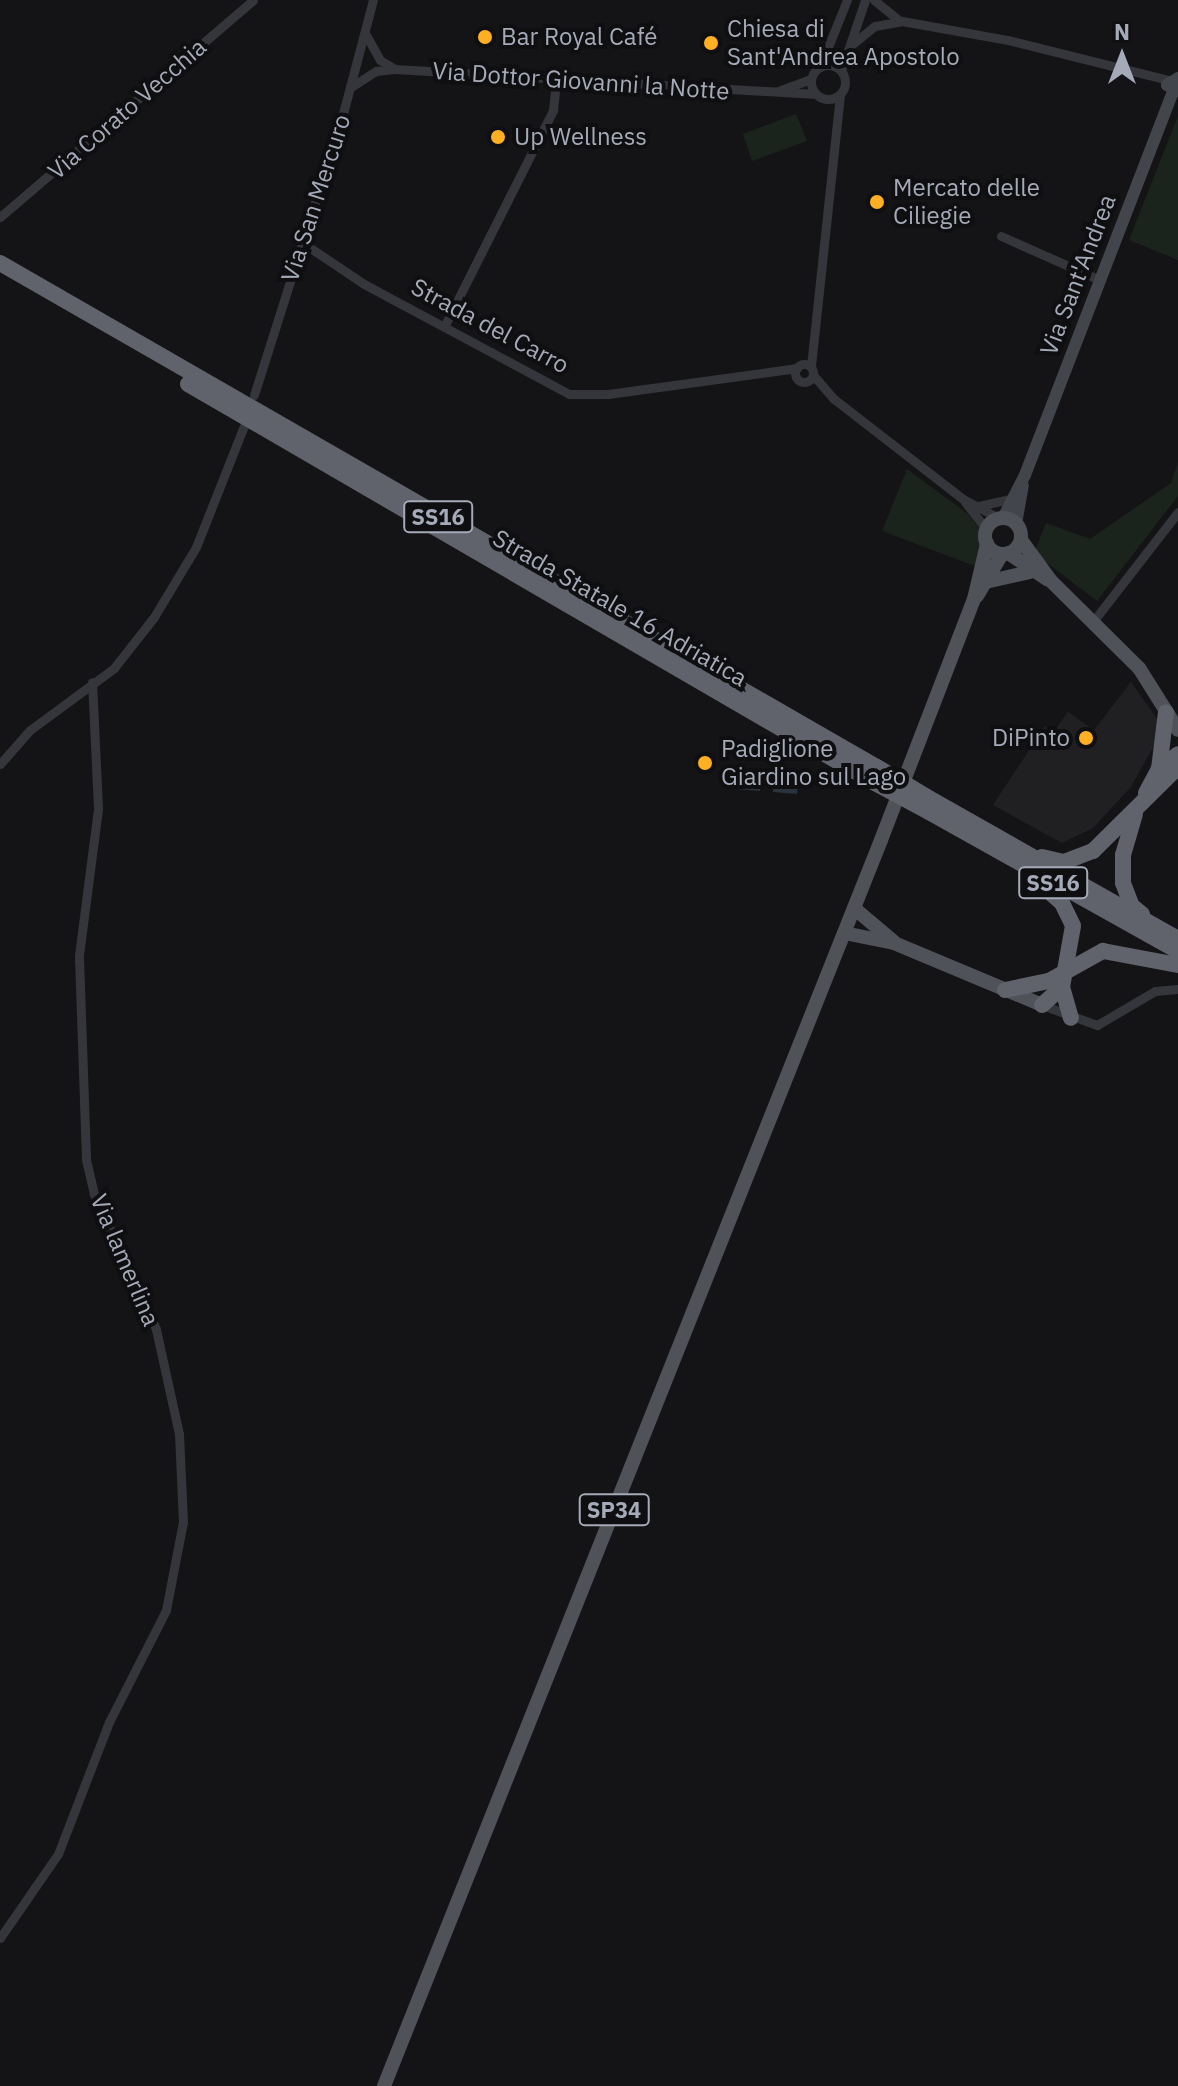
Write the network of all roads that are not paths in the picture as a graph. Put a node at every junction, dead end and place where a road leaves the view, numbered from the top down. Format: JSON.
{"nodes":[{"id":1,"x":253,"y":0,"type":"edge"},
{"id":2,"x":373,"y":0,"type":"edge"},
{"id":3,"x":847,"y":0,"type":"edge"},
{"id":4,"x":865,"y":0,"type":"edge"},
{"id":5,"x":874,"y":0,"type":"edge"},
{"id":6,"x":902,"y":21,"type":"junction"},
{"id":7,"x":365,"y":33,"type":"junction"},
{"id":8,"x":850,"y":46,"type":"junction"},
{"id":9,"x":358,"y":59,"type":"junction"},
{"id":10,"x":380,"y":60,"type":"junction"},
{"id":11,"x":820,"y":67,"type":"junction"},
{"id":12,"x":395,"y":69,"type":"junction"},
{"id":13,"x":376,"y":71,"type":"junction"},
{"id":14,"x":841,"y":71,"type":"junction"},
{"id":15,"x":811,"y":79,"type":"junction"},
{"id":16,"x":556,"y":81,"type":"junction"},
{"id":17,"x":1176,"y":83,"type":"edge"},
{"id":18,"x":351,"y":87,"type":"junction"},
{"id":19,"x":767,"y":92,"type":"junction"},
{"id":20,"x":840,"y":95,"type":"junction"},
{"id":21,"x":820,"y":97,"type":"junction"},
{"id":22,"x":837,"y":132,"type":"junction"},
{"id":23,"x":0,"y":217,"type":"edge"},
{"id":24,"x":1001,"y":236,"type":"dead end"},
{"id":25,"x":303,"y":243,"type":"junction"},
{"id":26,"x":0,"y":263,"type":"edge"},
{"id":27,"x":0,"y":274,"type":"edge"},
{"id":28,"x":1100,"y":280,"type":"junction"},
{"id":29,"x":445,"y":325,"type":"junction"},
{"id":30,"x":804,"y":372,"type":"junction"},
{"id":31,"x":254,"y":395,"type":"dead end"},
{"id":32,"x":244,"y":426,"type":"dead end"},
{"id":33,"x":1025,"y":475,"type":"junction"},
{"id":34,"x":963,"y":499,"type":"junction"},
{"id":35,"x":1010,"y":499,"type":"junction"},
{"id":36,"x":978,"y":506,"type":"junction"},
{"id":37,"x":1178,"y":512,"type":"edge"},
{"id":38,"x":1006,"y":520,"type":"junction"},
{"id":39,"x":986,"y":529,"type":"junction"},
{"id":40,"x":1021,"y":540,"type":"junction"},
{"id":41,"x":987,"y":544,"type":"junction"},
{"id":42,"x":1005,"y":554,"type":"junction"},
{"id":43,"x":1030,"y":572,"type":"junction"},
{"id":44,"x":990,"y":581,"type":"junction"},
{"id":45,"x":1051,"y":581,"type":"junction"},
{"id":46,"x":974,"y":599,"type":"junction"},
{"id":47,"x":1095,"y":619,"type":"junction"},
{"id":48,"x":92,"y":682,"type":"junction"},
{"id":49,"x":1166,"y":712,"type":"junction"},
{"id":50,"x":1178,"y":730,"type":"edge"},
{"id":51,"x":1178,"y":754,"type":"edge"},
{"id":52,"x":0,"y":764,"type":"edge"},
{"id":53,"x":1178,"y":767,"type":"edge"},
{"id":54,"x":875,"y":775,"type":"junction"},
{"id":55,"x":1168,"y":777,"type":"edge"},
{"id":56,"x":1141,"y":801,"type":"junction"},
{"id":57,"x":996,"y":844,"type":"junction"},
{"id":58,"x":854,"y":908,"type":"junction"},
{"id":59,"x":1162,"y":931,"type":"junction"},
{"id":60,"x":844,"y":933,"type":"junction"},
{"id":61,"x":1178,"y":939,"type":"edge"},
{"id":62,"x":894,"y":943,"type":"junction"},
{"id":63,"x":1178,"y":951,"type":"edge"},
{"id":64,"x":1178,"y":965,"type":"edge"},
{"id":65,"x":1058,"y":980,"type":"junction"},
{"id":66,"x":1178,"y":989,"type":"edge"},
{"id":67,"x":1005,"y":990,"type":"junction"},
{"id":68,"x":1042,"y":1005,"type":"junction"},
{"id":69,"x":1071,"y":1018,"type":"junction"},
{"id":70,"x":0,"y":1938,"type":"edge"},
{"id":71,"x":384,"y":2086,"type":"edge"}],
"edges":[{"from":1,"to":23,"type":"street","name":"Via Corato Vecchia"},
{"from":2,"to":7,"type":"street","name":"Via San Mercuro"},
{"from":3,"to":11,"type":"street"},
{"from":4,"to":8,"type":"street"},
{"from":5,"to":6,"type":"street"},
{"from":6,"to":8,"type":"street"},
{"from":6,"to":17,"type":"street"},
{"from":7,"to":9,"type":"street","name":"Via San Mercuro"},
{"from":7,"to":10,"type":"street","name":"Via Dottor Giovanni la Notte"},
{"from":8,"to":14,"type":"street"},
{"from":9,"to":10,"type":"street","name":"Via Dottor Giovanni la Notte"},
{"from":9,"to":13,"type":"street"},
{"from":9,"to":18,"type":"street","name":"Via San Mercuro"},
{"from":10,"to":12,"type":"street","name":"Via Dottor Giovanni la Notte"},
{"from":11,"to":14,"type":"street"},
{"from":11,"to":15,"type":"street"},
{"from":12,"to":13,"type":"street","name":"Via Dottor Giovanni la Notte"},
{"from":12,"to":16,"type":"street","name":"Via Dottor Giovanni la Notte"},
{"from":13,"to":18,"type":"street","name":"Via Dottor Giovanni la Notte"},
{"from":14,"to":20,"type":"street"},
{"from":15,"to":19,"type":"street","name":"Via Dottor Giovanni la Notte"},
{"from":15,"to":21,"type":"street"},
{"from":16,"to":19,"type":"street","name":"Via Dottor Giovanni la Notte"},
{"from":16,"to":29,"type":"street"},
{"from":17,"to":28,"type":"street","name":"Via Sant'Andrea"},
{"from":18,"to":25,"type":"street","name":"Via San Mercuro"},
{"from":19,"to":21,"type":"street","name":"Via Dottor Giovanni la Notte"},
{"from":20,"to":21,"type":"street"},
{"from":20,"to":22,"type":"street"},
{"from":21,"to":22,"type":"street"},
{"from":22,"to":30,"type":"street"},
{"from":24,"to":28,"type":"street"},
{"from":25,"to":29,"type":"street","name":"Strada del Carro"},
{"from":25,"to":31,"type":"street","name":"Via San Mercuro"},
{"from":26,"to":54,"type":"highway","name":"Strada Statale 16 Adriatica","number":"SS16"},
{"from":27,"to":54,"type":"highway","name":"Strada Statale 16 Adriatica","number":"SS16"},
{"from":28,"to":33,"type":"street","name":"Via Sant'Andrea"},
{"from":29,"to":30,"type":"street","name":"Strada del Carro"},
{"from":30,"to":34,"type":"street"},
{"from":32,"to":48,"type":"street"},
{"from":33,"to":35,"type":"street","name":"Via Sant'Andrea"},
{"from":33,"to":38,"type":"street","name":"Via Sant'Andrea"},
{"from":34,"to":36,"type":"street"},
{"from":34,"to":39,"type":"street"},
{"from":35,"to":36,"type":"street"},
{"from":35,"to":38,"type":"street","name":"Via Sant'Andrea"},
{"from":36,"to":38,"type":"street"},
{"from":37,"to":47,"type":"street"},
{"from":38,"to":39,"type":"main road","name":"Via Sant'Andrea"},
{"from":38,"to":40,"type":"main road","name":"Via Sant'Andrea"},
{"from":39,"to":41,"type":"main road"},
{"from":40,"to":42,"type":"main road"},
{"from":40,"to":45,"type":"main road"},
{"from":41,"to":42,"type":"main road"},
{"from":41,"to":46,"type":"main road"},
{"from":42,"to":43,"type":"main road"},
{"from":42,"to":44,"type":"main road"},
{"from":43,"to":44,"type":"main road"},
{"from":43,"to":45,"type":"main road"},
{"from":44,"to":46,"type":"main road"},
{"from":45,"to":47,"type":"main road"},
{"from":46,"to":58,"type":"main road"},
{"from":47,"to":49,"type":"main road"},
{"from":48,"to":52,"type":"street"},
{"from":48,"to":70,"type":"street","name":"Via lamerlina"},
{"from":49,"to":50,"type":"main road"},
{"from":49,"to":55,"type":"highway"},
{"from":51,"to":55,"type":"highway"},
{"from":53,"to":55,"type":"highway"},
{"from":54,"to":57,"type":"highway","name":"Strada Statale 16 Adriatica","number":"SS16","bridge":true},
{"from":55,"to":56,"type":"highway"},
{"from":56,"to":57,"type":"highway"},
{"from":56,"to":59,"type":"highway"},
{"from":57,"to":59,"type":"highway","name":"Strada Statale 16 Adriatica","number":"SS16"},
{"from":57,"to":63,"type":"highway","name":"Strada Statale 16 Adriatica","number":"SS16"},
{"from":57,"to":65,"type":"highway"},
{"from":58,"to":60,"type":"main road"},
{"from":58,"to":62,"type":"main road"},
{"from":59,"to":61,"type":"highway","name":"Strada Statale 16 Adriatica","number":"SS16"},
{"from":60,"to":62,"type":"main road"},
{"from":60,"to":71,"type":"main road","number":"SP34"},
{"from":62,"to":67,"type":"main road"},
{"from":64,"to":65,"type":"highway"},
{"from":65,"to":67,"type":"highway"},
{"from":65,"to":68,"type":"highway"},
{"from":65,"to":69,"type":"highway"},
{"from":66,"to":69,"type":"street"},
{"from":67,"to":68,"type":"main road"},
{"from":68,"to":69,"type":"street"}]}
